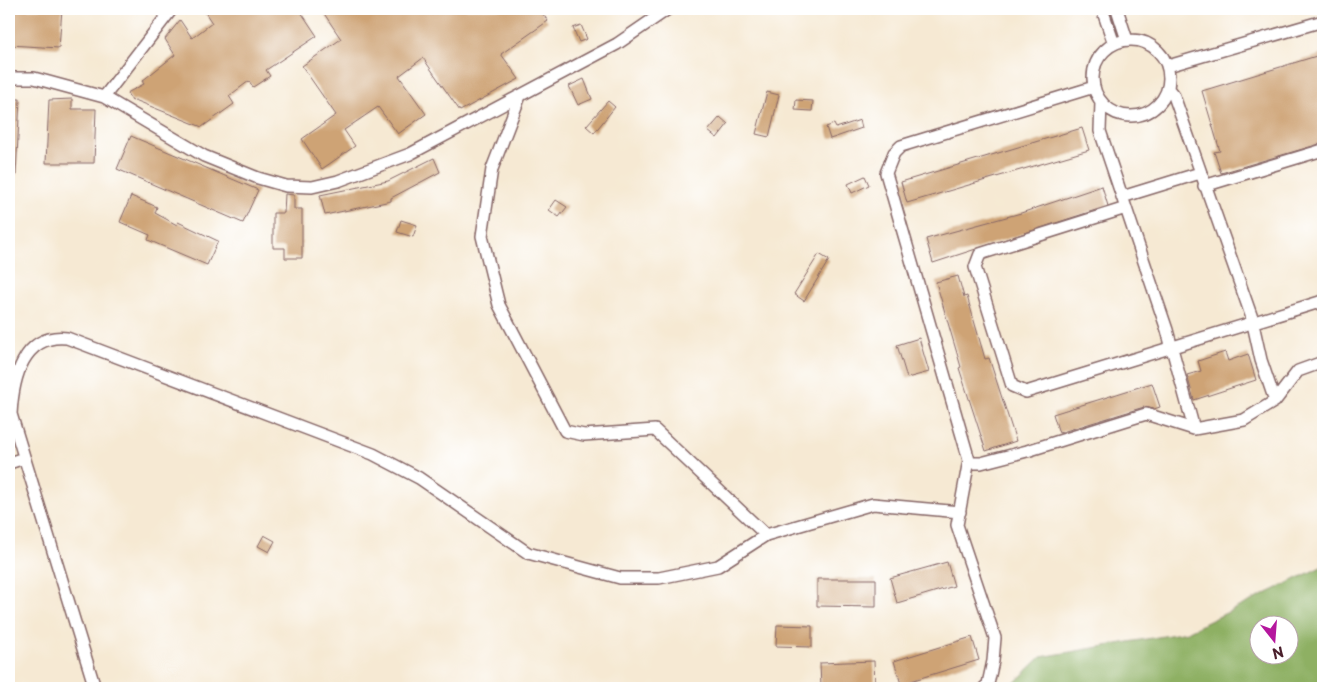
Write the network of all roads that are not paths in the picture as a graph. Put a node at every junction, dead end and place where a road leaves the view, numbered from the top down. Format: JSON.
{"nodes":[{"id":1,"x":172,"y":9,"type":"edge"},
{"id":2,"x":668,"y":9,"type":"edge"},
{"id":3,"x":1102,"y":9,"type":"edge"},
{"id":4,"x":1117,"y":9,"type":"edge"},
{"id":5,"x":1323,"y":21,"type":"edge"},
{"id":6,"x":1127,"y":40,"type":"junction"},
{"id":7,"x":1114,"y":44,"type":"junction"},
{"id":8,"x":1168,"y":66,"type":"junction"},
{"id":9,"x":9,"y":78,"type":"edge"},
{"id":10,"x":1094,"y":88,"type":"junction"},
{"id":11,"x":1169,"y":90,"type":"junction"},
{"id":12,"x":520,"y":96,"type":"junction"},
{"id":13,"x":104,"y":97,"type":"junction"},
{"id":14,"x":1101,"y":102,"type":"junction"},
{"id":15,"x":1323,"y":150,"type":"edge"},
{"id":16,"x":1200,"y":173,"type":"junction"},
{"id":17,"x":1204,"y":186,"type":"junction"},
{"id":18,"x":1124,"y":203,"type":"junction"},
{"id":19,"x":1323,"y":301,"type":"edge"},
{"id":20,"x":1253,"y":323,"type":"junction"},
{"id":21,"x":1172,"y":348,"type":"junction"},
{"id":22,"x":1323,"y":362,"type":"edge"},
{"id":23,"x":1275,"y":401,"type":"junction"},
{"id":24,"x":1194,"y":429,"type":"junction"},
{"id":25,"x":24,"y":458,"type":"junction"},
{"id":26,"x":9,"y":463,"type":"edge"},
{"id":27,"x":969,"y":463,"type":"junction"},
{"id":28,"x":960,"y":512,"type":"junction"},
{"id":29,"x":766,"y":535,"type":"junction"},
{"id":30,"x":95,"y":688,"type":"edge"},
{"id":31,"x":984,"y":688,"type":"edge"}],
"edges":[{"from":1,"to":13,"type":"lane"},
{"from":2,"to":12,"type":"lane"},
{"from":3,"to":7,"type":"lane"},
{"from":4,"to":6,"type":"lane"},
{"from":5,"to":8,"type":"lane"},
{"from":6,"to":7,"type":"lane"},
{"from":6,"to":8,"type":"lane"},
{"from":7,"to":10,"type":"lane"},
{"from":8,"to":11,"type":"lane"},
{"from":9,"to":13,"type":"lane"},
{"from":10,"to":14,"type":"lane"},
{"from":10,"to":27,"type":"lane"},
{"from":11,"to":14,"type":"lane"},
{"from":11,"to":16,"type":"lane"},
{"from":12,"to":13,"type":"lane"},
{"from":12,"to":29,"type":"lane"},
{"from":14,"to":18,"type":"lane"},
{"from":15,"to":17,"type":"lane"},
{"from":16,"to":17,"type":"lane"},
{"from":16,"to":18,"type":"lane"},
{"from":17,"to":20,"type":"lane"},
{"from":18,"to":21,"type":"lane"},
{"from":18,"to":21,"type":"lane"},
{"from":19,"to":20,"type":"lane"},
{"from":20,"to":21,"type":"lane"},
{"from":20,"to":23,"type":"lane"},
{"from":21,"to":24,"type":"lane"},
{"from":22,"to":23,"type":"lane"},
{"from":23,"to":24,"type":"lane"},
{"from":24,"to":27,"type":"lane"},
{"from":25,"to":26,"type":"lane"},
{"from":25,"to":29,"type":"lane"},
{"from":25,"to":30,"type":"lane"},
{"from":27,"to":28,"type":"lane"},
{"from":28,"to":29,"type":"lane"},
{"from":28,"to":31,"type":"lane"}]}
